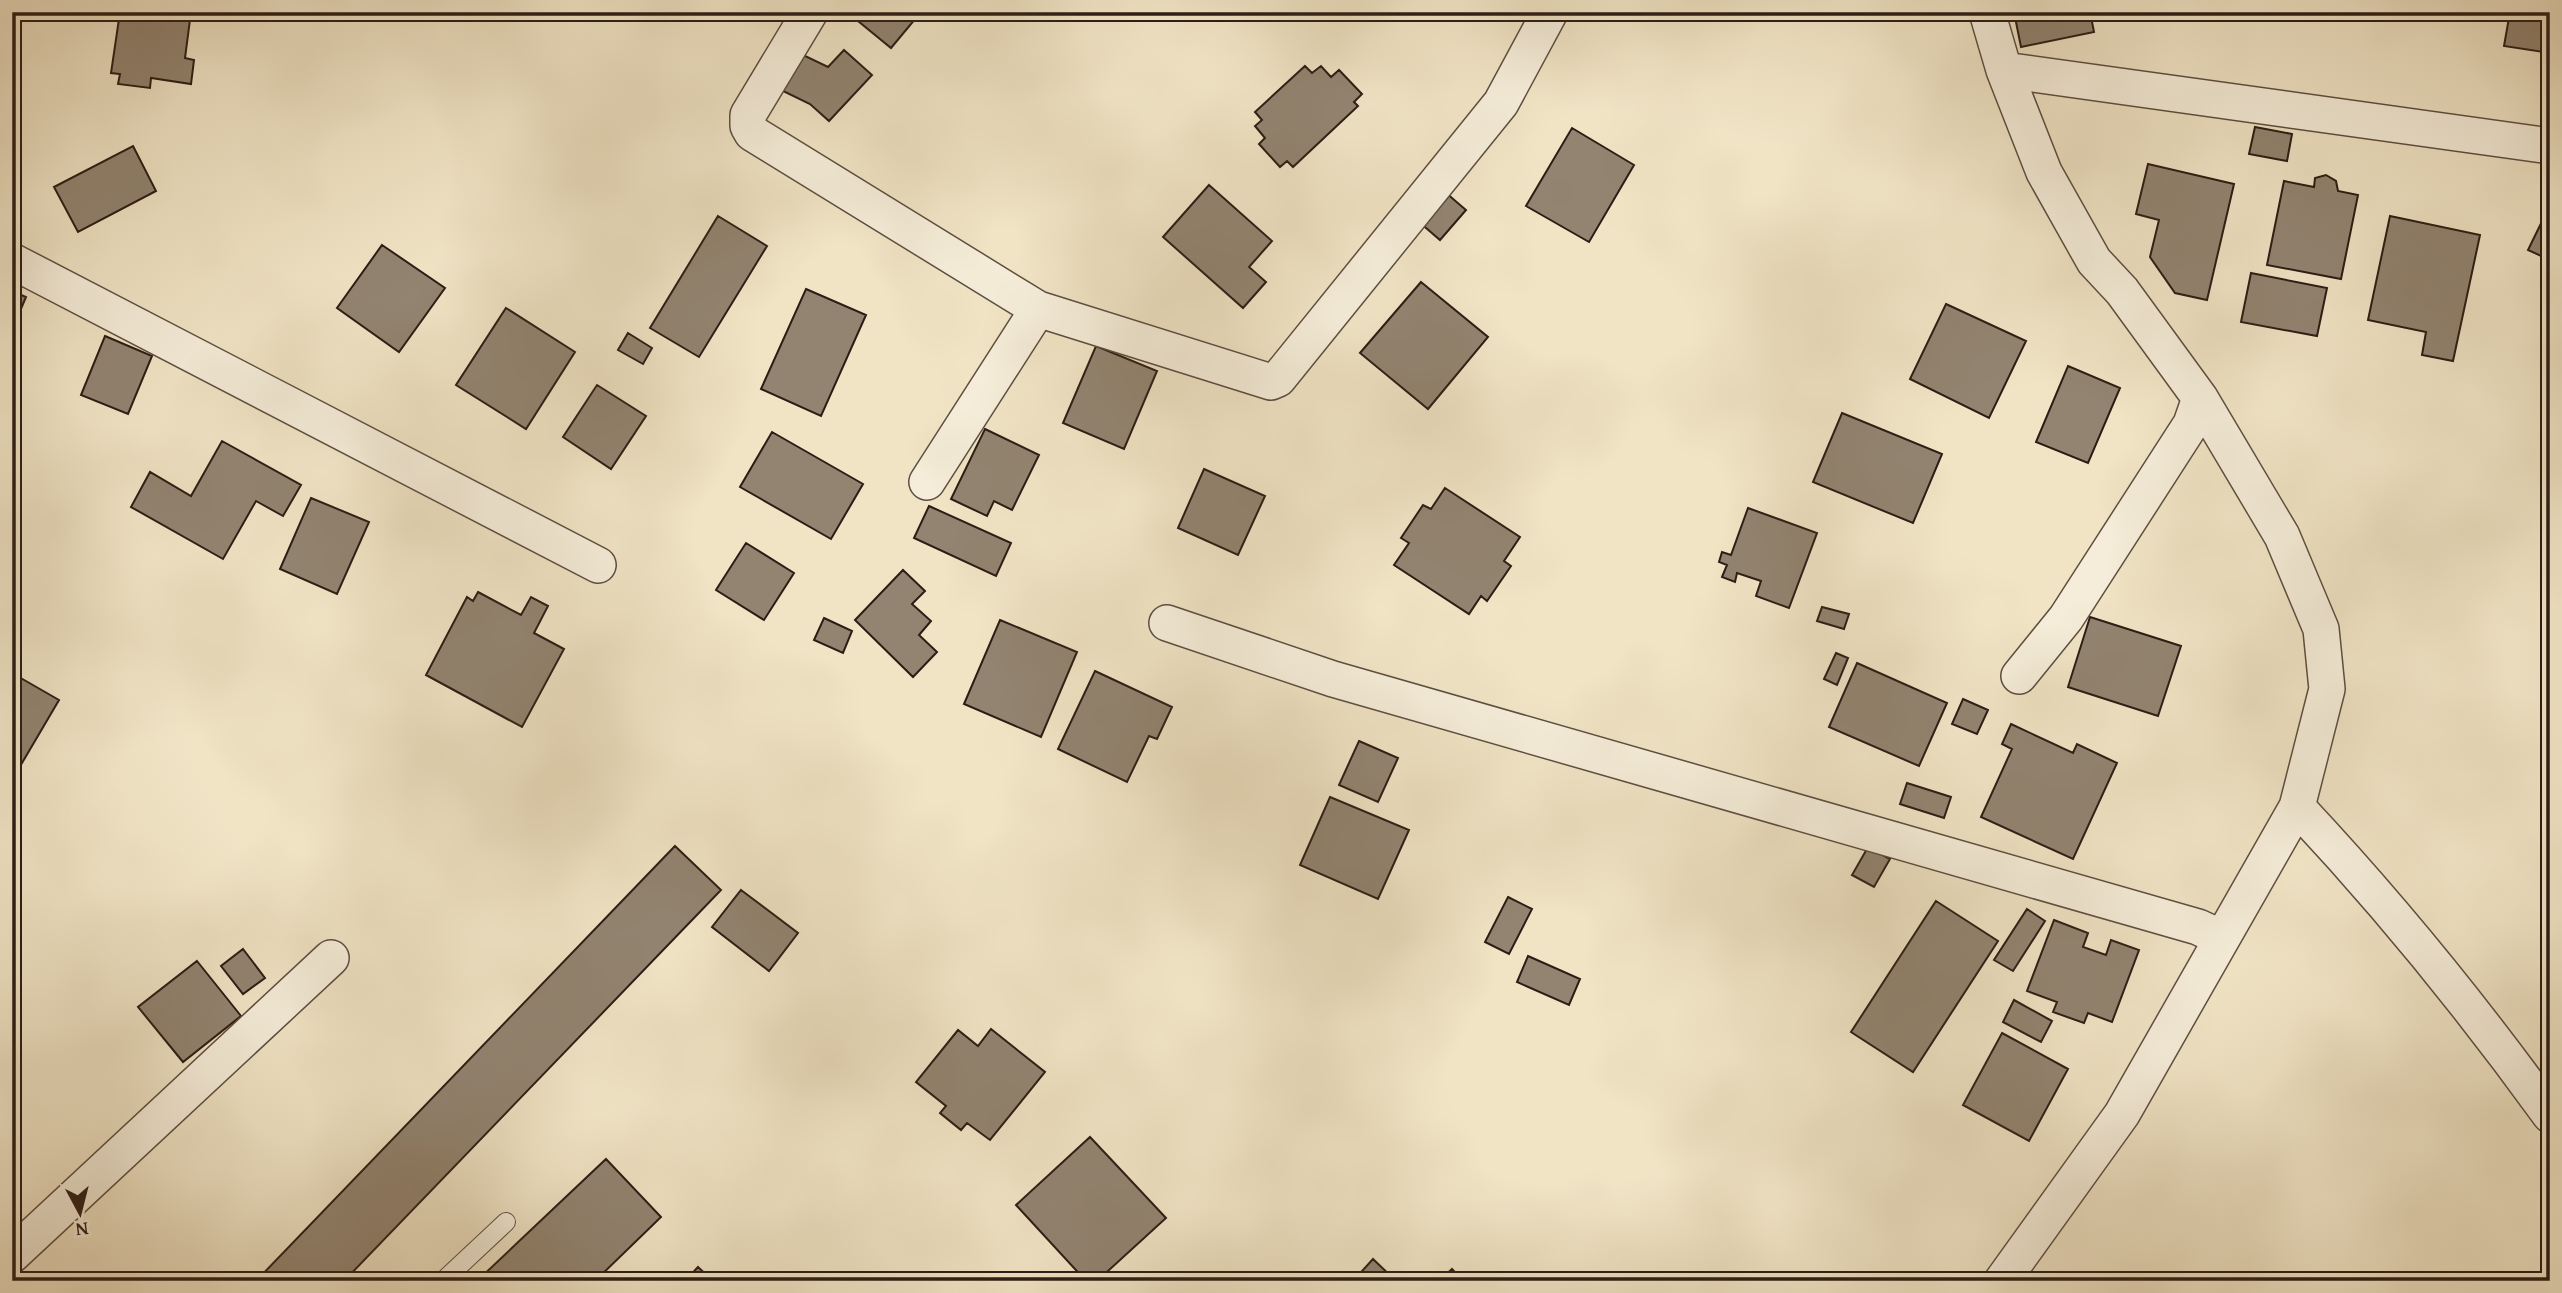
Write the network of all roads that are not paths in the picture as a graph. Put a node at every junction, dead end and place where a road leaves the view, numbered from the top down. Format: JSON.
{"nodes":[{"id":1,"x":810,"y":12,"type":"edge"},
{"id":2,"x":1550,"y":12,"type":"edge"},
{"id":3,"x":1987,"y":12,"type":"edge"},
{"id":4,"x":2004,"y":70,"type":"junction"},
{"id":5,"x":2550,"y":146,"type":"edge"},
{"id":6,"x":12,"y":261,"type":"edge"},
{"id":7,"x":1038,"y":309,"type":"junction"},
{"id":8,"x":2200,"y":398,"type":"junction"},
{"id":9,"x":927,"y":482,"type":"dead end"},
{"id":10,"x":598,"y":565,"type":"dead end"},
{"id":11,"x":1167,"y":623,"type":"dead end"},
{"id":12,"x":2019,"y":676,"type":"dead end"},
{"id":13,"x":2297,"y":807,"type":"junction"},
{"id":14,"x":2222,"y":938,"type":"junction"},
{"id":15,"x":331,"y":958,"type":"dead end"},
{"id":16,"x":2550,"y":1115,"type":"edge"},
{"id":17,"x":506,"y":1222,"type":"dead end"},
{"id":18,"x":12,"y":1255,"type":"edge"},
{"id":19,"x":443,"y":1281,"type":"edge"},
{"id":20,"x":2001,"y":1281,"type":"edge"}],
"edges":[{"from":1,"to":7,"type":"street"},
{"from":2,"to":7,"type":"street"},
{"from":3,"to":4,"type":"street"},
{"from":4,"to":5,"type":"street"},
{"from":4,"to":8,"type":"street"},
{"from":6,"to":10,"type":"street"},
{"from":7,"to":9,"type":"street"},
{"from":8,"to":12,"type":"street"},
{"from":8,"to":13,"type":"street"},
{"from":11,"to":14,"type":"street"},
{"from":13,"to":14,"type":"street"},
{"from":13,"to":16,"type":"street"},
{"from":14,"to":20,"type":"street"},
{"from":15,"to":18,"type":"street"},
{"from":17,"to":19,"type":"lane"}]}
